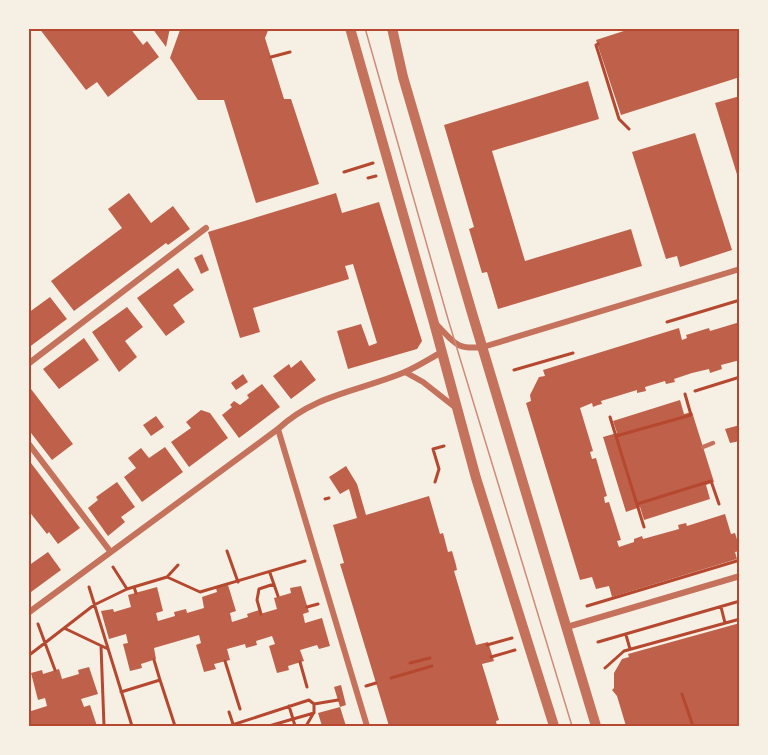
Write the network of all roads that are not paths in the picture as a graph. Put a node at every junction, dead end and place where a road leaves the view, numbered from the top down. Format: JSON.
{"nodes":[{"id":1,"x":350,"y":28,"type":"edge"},
{"id":2,"x":392,"y":28,"type":"edge"},
{"id":3,"x":206,"y":228,"type":"dead end"},
{"id":4,"x":740,"y":268,"type":"edge"},
{"id":5,"x":434,"y":323,"type":"junction"},
{"id":6,"x":483,"y":347,"type":"junction"},
{"id":7,"x":441,"y":352,"type":"junction"},
{"id":8,"x":28,"y":364,"type":"edge"},
{"id":9,"x":405,"y":372,"type":"junction"},
{"id":10,"x":457,"y":408,"type":"junction"},
{"id":11,"x":278,"y":429,"type":"junction"},
{"id":12,"x":28,"y":443,"type":"edge"},
{"id":13,"x":713,"y":443,"type":"dead end"},
{"id":14,"x":703,"y":447,"type":"dead end"},
{"id":15,"x":110,"y":551,"type":"junction"},
{"id":16,"x":740,"y":576,"type":"edge"},
{"id":17,"x":28,"y":613,"type":"edge"},
{"id":18,"x":567,"y":627,"type":"junction"},
{"id":19,"x":367,"y":726,"type":"edge"},
{"id":20,"x":554,"y":726,"type":"edge"},
{"id":21,"x":596,"y":726,"type":"edge"}],
"edges":[{"from":1,"to":5,"type":"street"},
{"from":2,"to":6,"type":"street"},
{"from":3,"to":8,"type":"street"},
{"from":4,"to":6,"type":"street"},
{"from":5,"to":6,"type":"street"},
{"from":5,"to":7,"type":"street"},
{"from":6,"to":18,"type":"street"},
{"from":7,"to":9,"type":"street"},
{"from":7,"to":10,"type":"street"},
{"from":9,"to":10,"type":"street"},
{"from":9,"to":11,"type":"street"},
{"from":10,"to":20,"type":"street"},
{"from":11,"to":15,"type":"street"},
{"from":11,"to":19,"type":"street"},
{"from":12,"to":15,"type":"street"},
{"from":13,"to":14,"type":"lane"},
{"from":15,"to":17,"type":"street"},
{"from":16,"to":18,"type":"street"},
{"from":18,"to":21,"type":"street"}]}
